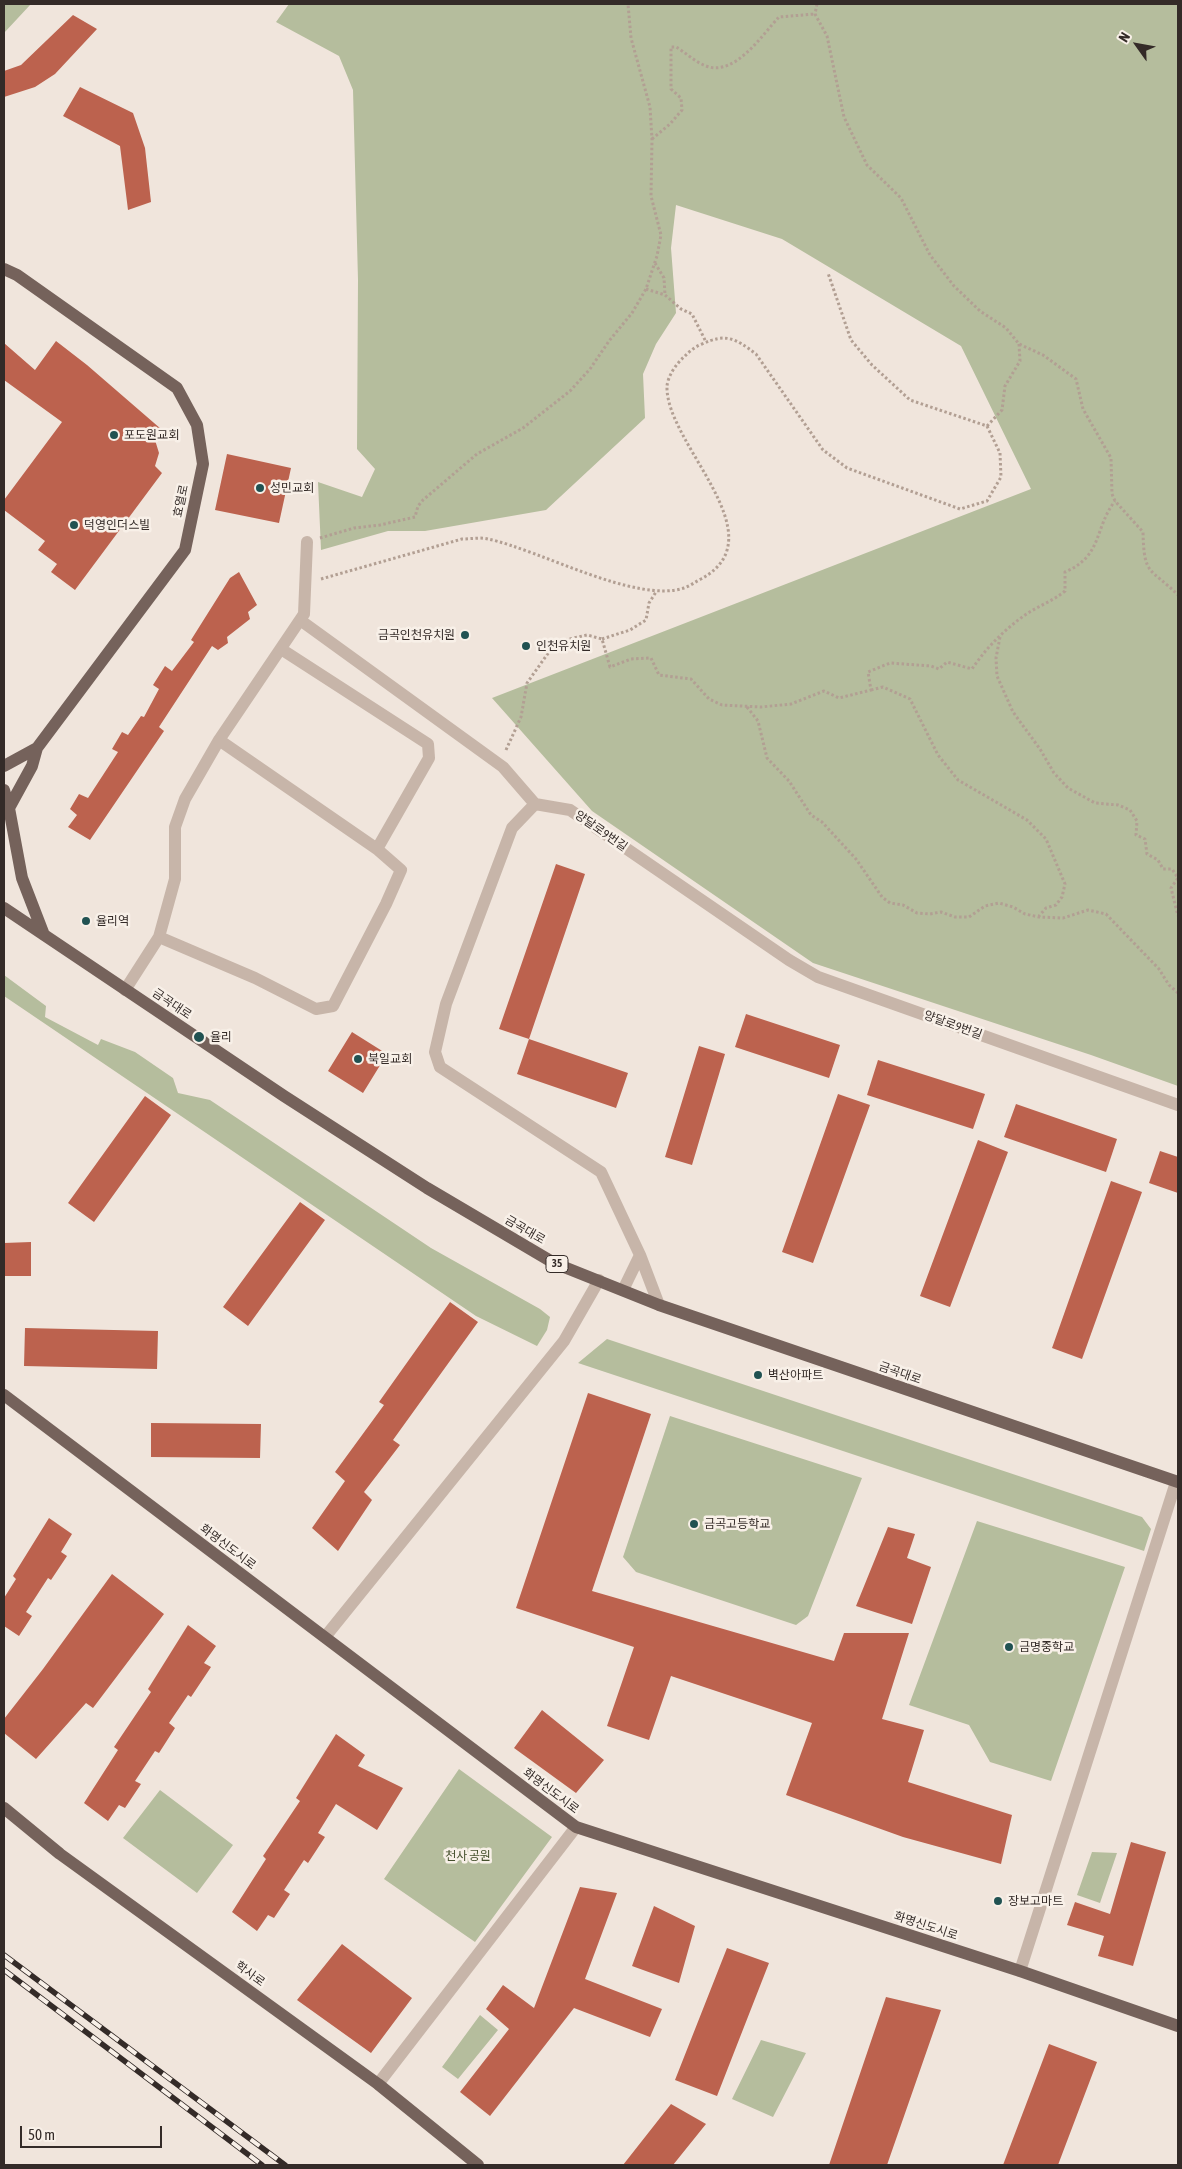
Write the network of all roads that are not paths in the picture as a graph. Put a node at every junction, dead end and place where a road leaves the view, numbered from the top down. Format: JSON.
{"nodes":[{"id":1,"x":4,"y":269,"type":"edge"},
{"id":2,"x":307,"y":542,"type":"road end"},
{"id":3,"x":300,"y":620,"type":"junction"},
{"id":4,"x":281,"y":649,"type":"junction"},
{"id":5,"x":219,"y":740,"type":"junction"},
{"id":6,"x":37,"y":748,"type":"junction"},
{"id":7,"x":4,"y":766,"type":"edge"},
{"id":8,"x":4,"y":790,"type":"edge"},
{"id":9,"x":535,"y":804,"type":"junction"},
{"id":10,"x":9,"y":808,"type":"junction"},
{"id":11,"x":377,"y":850,"type":"junction"},
{"id":12,"x":4,"y":908,"type":"edge"},
{"id":13,"x":44,"y":935,"type":"junction"},
{"id":14,"x":159,"y":937,"type":"junction"},
{"id":15,"x":126,"y":990,"type":"junction"},
{"id":16,"x":1178,"y":1105,"type":"edge"},
{"id":17,"x":640,"y":1255,"type":"junction"},
{"id":18,"x":599,"y":1280,"type":"junction"},
{"id":19,"x":623,"y":1290,"type":"junction"},
{"id":20,"x":659,"y":1305,"type":"junction"},
{"id":21,"x":4,"y":1395,"type":"edge"},
{"id":22,"x":1177,"y":1482,"type":"edge"},
{"id":23,"x":325,"y":1637,"type":"junction"},
{"id":24,"x":4,"y":1808,"type":"edge"},
{"id":25,"x":576,"y":1827,"type":"junction"},
{"id":26,"x":1020,"y":1971,"type":"junction"},
{"id":27,"x":1178,"y":2026,"type":"edge"},
{"id":28,"x":378,"y":2084,"type":"junction"},
{"id":29,"x":478,"y":2165,"type":"edge"}],
"edges":[{"from":1,"to":6,"type":"main road","name":"효열로"},
{"from":2,"to":3,"type":"street"},
{"from":3,"to":4,"type":"street"},
{"from":3,"to":9,"type":"street"},
{"from":4,"to":5,"type":"street"},
{"from":4,"to":11,"type":"street"},
{"from":5,"to":11,"type":"street"},
{"from":5,"to":14,"type":"street"},
{"from":6,"to":7,"type":"main road","name":"효열로"},
{"from":6,"to":10,"type":"main road"},
{"from":8,"to":10,"type":"main road"},
{"from":9,"to":16,"type":"street","name":"양달로9번길"},
{"from":9,"to":17,"type":"street"},
{"from":10,"to":13,"type":"main road"},
{"from":11,"to":14,"type":"street"},
{"from":12,"to":13,"type":"main road","name":"금곡대로","number":"35"},
{"from":13,"to":15,"type":"main road","name":"금곡대로","number":"35"},
{"from":14,"to":15,"type":"street"},
{"from":15,"to":18,"type":"main road","name":"금곡대로","number":"35"},
{"from":17,"to":19,"type":"street"},
{"from":17,"to":20,"type":"street"},
{"from":18,"to":19,"type":"main road","name":"금곡대로","number":"35"},
{"from":18,"to":23,"type":"street"},
{"from":19,"to":20,"type":"main road","name":"금곡대로","number":"35"},
{"from":20,"to":22,"type":"main road","name":"금곡대로","number":"35"},
{"from":21,"to":23,"type":"main road","name":"화명신도시로"},
{"from":22,"to":26,"type":"street"},
{"from":23,"to":25,"type":"main road","name":"화명신도시로"},
{"from":24,"to":28,"type":"main road","name":"학사로"},
{"from":25,"to":26,"type":"main road","name":"화명신도시로"},
{"from":25,"to":28,"type":"street"},
{"from":26,"to":27,"type":"main road","name":"화명신도시로"},
{"from":28,"to":29,"type":"main road","name":"학사로"}]}
